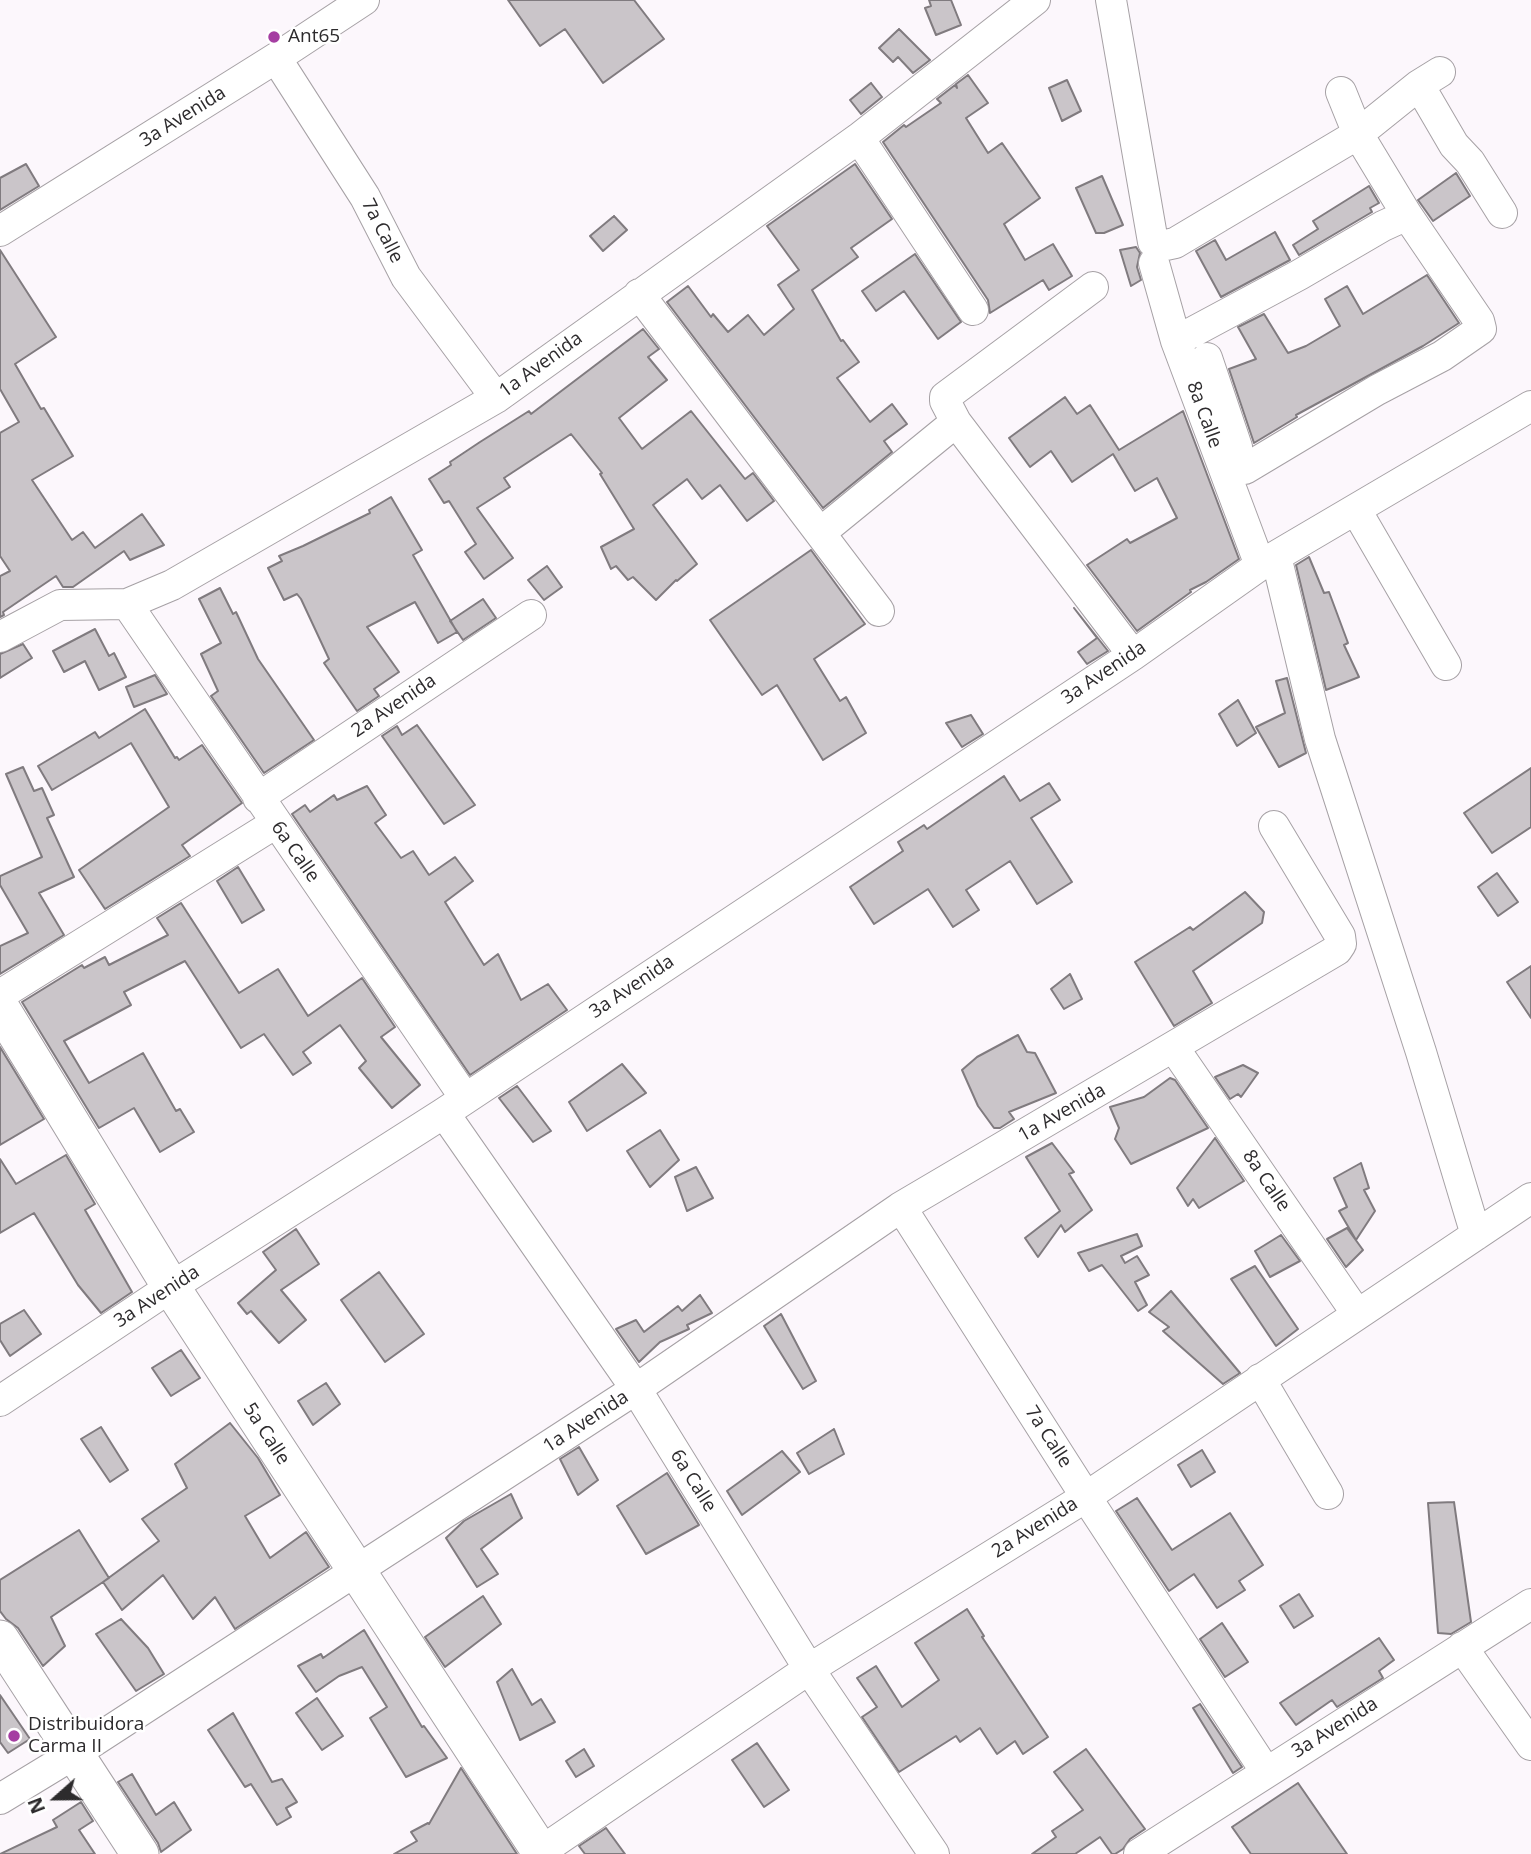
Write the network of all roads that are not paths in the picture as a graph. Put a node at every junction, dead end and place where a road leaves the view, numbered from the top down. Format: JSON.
{"nodes":[{"id":1,"x":363,"y":0,"type":"edge"},
{"id":2,"x":1035,"y":0,"type":"edge"},
{"id":3,"x":1111,"y":0,"type":"edge"},
{"id":4,"x":276,"y":58,"type":"junction"},
{"id":5,"x":1340,"y":92,"type":"dead end"},
{"id":6,"x":1358,"y":134,"type":"junction"},
{"id":7,"x":859,"y":138,"type":"junction"},
{"id":8,"x":1503,"y":213,"type":"dead end"},
{"id":9,"x":1407,"y":215,"type":"junction"},
{"id":10,"x":0,"y":231,"type":"edge"},
{"id":11,"x":1157,"y":255,"type":"junction"},
{"id":12,"x":1093,"y":287,"type":"dead end"},
{"id":13,"x":639,"y":294,"type":"junction"},
{"id":14,"x":973,"y":310,"type":"dead end"},
{"id":15,"x":1176,"y":341,"type":"junction"},
{"id":16,"x":1206,"y":358,"type":"dead end"},
{"id":17,"x":495,"y":398,"type":"junction"},
{"id":18,"x":1531,"y":406,"type":"edge"},
{"id":19,"x":956,"y":422,"type":"junction"},
{"id":20,"x":1245,"y":469,"type":"junction"},
{"id":21,"x":1356,"y":510,"type":"junction"},
{"id":22,"x":820,"y":533,"type":"junction"},
{"id":23,"x":1272,"y":566,"type":"junction"},
{"id":24,"x":127,"y":604,"type":"junction"},
{"id":25,"x":879,"y":611,"type":"dead end"},
{"id":26,"x":531,"y":615,"type":"dead end"},
{"id":27,"x":0,"y":637,"type":"edge"},
{"id":28,"x":1133,"y":655,"type":"junction"},
{"id":29,"x":1446,"y":665,"type":"dead end"},
{"id":30,"x":258,"y":797,"type":"junction"},
{"id":31,"x":276,"y":823,"type":"junction"},
{"id":32,"x":1274,"y":826,"type":"dead end"},
{"id":33,"x":0,"y":995,"type":"edge"},
{"id":34,"x":0,"y":1007,"type":"edge"},
{"id":35,"x":1174,"y":1048,"type":"junction"},
{"id":36,"x":454,"y":1106,"type":"junction"},
{"id":37,"x":1531,"y":1198,"type":"edge"},
{"id":38,"x":901,"y":1207,"type":"junction"},
{"id":39,"x":1476,"y":1235,"type":"junction"},
{"id":40,"x":171,"y":1287,"type":"junction"},
{"id":41,"x":1357,"y":1314,"type":"junction"},
{"id":42,"x":1259,"y":1380,"type":"junction"},
{"id":43,"x":636,"y":1389,"type":"junction"},
{"id":44,"x":0,"y":1401,"type":"edge"},
{"id":45,"x":1328,"y":1494,"type":"dead end"},
{"id":46,"x":1086,"y":1497,"type":"junction"},
{"id":47,"x":356,"y":1572,"type":"junction"},
{"id":48,"x":1531,"y":1604,"type":"edge"},
{"id":49,"x":0,"y":1639,"type":"edge"},
{"id":50,"x":1462,"y":1647,"type":"junction"},
{"id":51,"x":809,"y":1668,"type":"junction"},
{"id":52,"x":1531,"y":1745,"type":"edge"},
{"id":53,"x":74,"y":1754,"type":"junction"},
{"id":54,"x":1266,"y":1772,"type":"junction"},
{"id":55,"x":0,"y":1799,"type":"edge"},
{"id":56,"x":540,"y":1853,"type":"edge"},
{"id":57,"x":140,"y":1854,"type":"edge"},
{"id":58,"x":933,"y":1854,"type":"edge"},
{"id":59,"x":1139,"y":1854,"type":"edge"}],
"edges":[{"from":1,"to":4,"type":"street","name":"3a Avenida"},
{"from":2,"to":7,"type":"street","name":"1a Avenida"},
{"from":3,"to":11,"type":"street","name":"8a Calle"},
{"from":4,"to":10,"type":"street","name":"3a Avenida"},
{"from":4,"to":17,"type":"street","name":"7a Calle"},
{"from":5,"to":6,"type":"street"},
{"from":6,"to":8,"type":"street"},
{"from":6,"to":9,"type":"street"},
{"from":6,"to":11,"type":"street"},
{"from":7,"to":13,"type":"street","name":"1a Avenida"},
{"from":7,"to":14,"type":"street"},
{"from":9,"to":15,"type":"street"},
{"from":9,"to":20,"type":"street"},
{"from":11,"to":15,"type":"street","name":"8a Calle"},
{"from":12,"to":19,"type":"street"},
{"from":13,"to":17,"type":"street","name":"1a Avenida"},
{"from":13,"to":22,"type":"street"},
{"from":15,"to":23,"type":"street","name":"8a Calle"},
{"from":16,"to":20,"type":"street"},
{"from":17,"to":24,"type":"street","name":"1a Avenida"},
{"from":18,"to":21,"type":"street","name":"3a Avenida"},
{"from":19,"to":22,"type":"street"},
{"from":19,"to":28,"type":"street"},
{"from":20,"to":23,"type":"street"},
{"from":21,"to":23,"type":"street","name":"3a Avenida"},
{"from":21,"to":29,"type":"street"},
{"from":22,"to":25,"type":"street"},
{"from":23,"to":28,"type":"street","name":"3a Avenida"},
{"from":23,"to":39,"type":"street"},
{"from":24,"to":27,"type":"street","name":"1a Avenida"},
{"from":24,"to":30,"type":"street","name":"6a Calle"},
{"from":26,"to":30,"type":"street","name":"2a Avenida"},
{"from":28,"to":36,"type":"street","name":"3a Avenida"},
{"from":30,"to":31,"type":"street","name":"6a Calle"},
{"from":31,"to":33,"type":"street"},
{"from":31,"to":36,"type":"street","name":"6a Calle"},
{"from":32,"to":35,"type":"street","name":"1a Avenida"},
{"from":34,"to":40,"type":"street","name":"5a Calle"},
{"from":35,"to":38,"type":"street","name":"1a Avenida"},
{"from":35,"to":41,"type":"street","name":"8a Calle"},
{"from":36,"to":40,"type":"street","name":"3a Avenida"},
{"from":36,"to":43,"type":"street","name":"6a Calle"},
{"from":37,"to":39,"type":"street","name":"2a Avenida"},
{"from":38,"to":43,"type":"street","name":"1a Avenida"},
{"from":38,"to":46,"type":"street","name":"7a Calle"},
{"from":39,"to":41,"type":"street","name":"2a Avenida"},
{"from":40,"to":44,"type":"street","name":"3a Avenida"},
{"from":40,"to":47,"type":"street","name":"5a Calle"},
{"from":41,"to":42,"type":"street","name":"2a Avenida"},
{"from":42,"to":45,"type":"street"},
{"from":42,"to":46,"type":"street","name":"2a Avenida"},
{"from":43,"to":47,"type":"street","name":"1a Avenida"},
{"from":43,"to":51,"type":"street","name":"6a Calle"},
{"from":46,"to":51,"type":"street","name":"2a Avenida"},
{"from":46,"to":54,"type":"street","name":"7a Calle"},
{"from":47,"to":53,"type":"street","name":"1a Avenida"},
{"from":47,"to":56,"type":"street","name":"5a Calle"},
{"from":48,"to":50,"type":"street","name":"3a Avenida"},
{"from":49,"to":53,"type":"street"},
{"from":50,"to":52,"type":"street"},
{"from":50,"to":54,"type":"street","name":"3a Avenida"},
{"from":51,"to":56,"type":"street","name":"2a Avenida"},
{"from":51,"to":58,"type":"street","name":"6a Calle"},
{"from":53,"to":55,"type":"street","name":"1a Avenida"},
{"from":53,"to":57,"type":"street"},
{"from":54,"to":59,"type":"street","name":"3a Avenida"}]}
